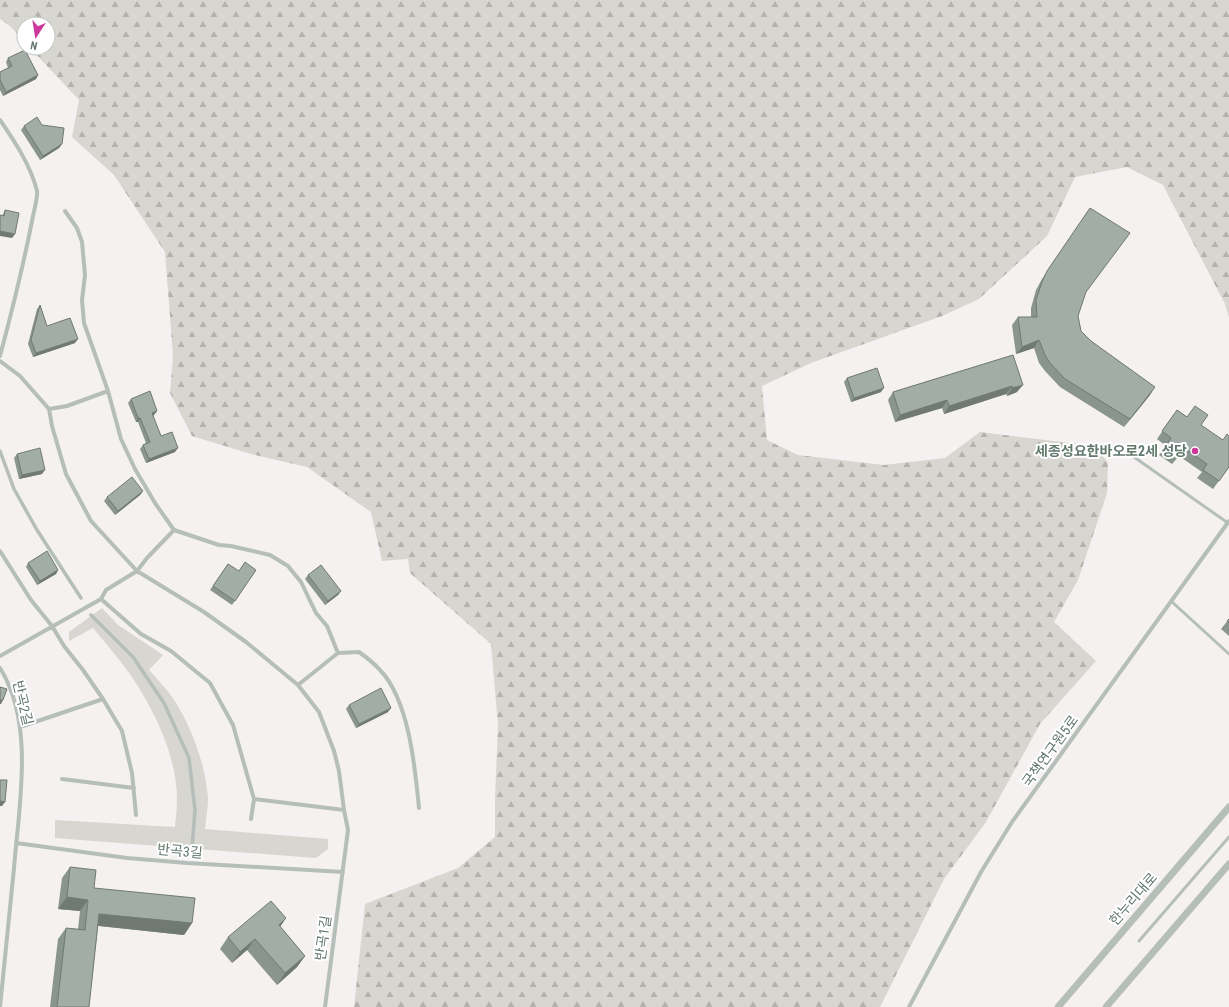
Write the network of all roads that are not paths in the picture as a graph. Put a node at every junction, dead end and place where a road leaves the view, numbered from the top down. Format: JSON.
{"nodes":[{"id":1,"x":0,"y":120,"type":"edge"},
{"id":2,"x":65,"y":211,"type":"dead end"},
{"id":3,"x":0,"y":356,"type":"edge"},
{"id":4,"x":0,"y":361,"type":"edge"},
{"id":5,"x":108,"y":391,"type":"junction"},
{"id":6,"x":49,"y":409,"type":"junction"},
{"id":7,"x":0,"y":450,"type":"edge"},
{"id":8,"x":1124,"y":450,"type":"dead end"},
{"id":9,"x":1228,"y":522,"type":"edge"},
{"id":10,"x":174,"y":530,"type":"junction"},
{"id":11,"x":0,"y":551,"type":"edge"},
{"id":12,"x":137,"y":571,"type":"junction"},
{"id":13,"x":81,"y":598,"type":"dead end"},
{"id":14,"x":101,"y":599,"type":"junction"},
{"id":15,"x":1171,"y":601,"type":"junction"},
{"id":16,"x":91,"y":615,"type":"dead end"},
{"id":17,"x":52,"y":626,"type":"junction"},
{"id":18,"x":338,"y":653,"type":"junction"},
{"id":19,"x":1229,"y":654,"type":"edge"},
{"id":20,"x":0,"y":656,"type":"edge"},
{"id":21,"x":0,"y":668,"type":"edge"},
{"id":22,"x":298,"y":684,"type":"junction"},
{"id":23,"x":103,"y":699,"type":"junction"},
{"id":24,"x":20,"y":727,"type":"junction"},
{"id":25,"x":62,"y":779,"type":"dead end"},
{"id":26,"x":134,"y":788,"type":"junction"},
{"id":27,"x":254,"y":799,"type":"junction"},
{"id":28,"x":1229,"y":807,"type":"edge"},
{"id":29,"x":419,"y":808,"type":"dead end"},
{"id":30,"x":344,"y":810,"type":"junction"},
{"id":31,"x":136,"y":815,"type":"dead end"},
{"id":32,"x":251,"y":820,"type":"dead end"},
{"id":33,"x":1229,"y":837,"type":"edge"},
{"id":34,"x":16,"y":843,"type":"junction"},
{"id":35,"x":192,"y":848,"type":"dead end"},
{"id":36,"x":1229,"y":864,"type":"edge"},
{"id":37,"x":343,"y":872,"type":"junction"},
{"id":38,"x":1139,"y":941,"type":"dead end"},
{"id":39,"x":0,"y":1007,"type":"edge"},
{"id":40,"x":325,"y":1007,"type":"edge"},
{"id":41,"x":909,"y":1007,"type":"edge"},
{"id":42,"x":1058,"y":1007,"type":"edge"},
{"id":43,"x":1106,"y":1007,"type":"edge"}],
"edges":[{"from":1,"to":3,"type":"street"},
{"from":2,"to":5,"type":"street"},
{"from":4,"to":6,"type":"street"},
{"from":5,"to":6,"type":"street"},
{"from":5,"to":10,"type":"street"},
{"from":6,"to":12,"type":"street","name":"반곡1길"},
{"from":7,"to":13,"type":"street"},
{"from":8,"to":9,"type":"lane"},
{"from":9,"to":15,"type":"street","name":"국책연구원5로"},
{"from":10,"to":12,"type":"street"},
{"from":10,"to":18,"type":"street"},
{"from":11,"to":17,"type":"street"},
{"from":12,"to":14,"type":"street"},
{"from":12,"to":22,"type":"street","name":"반곡1길"},
{"from":14,"to":17,"type":"street"},
{"from":14,"to":27,"type":"street"},
{"from":15,"to":19,"type":"lane"},
{"from":15,"to":41,"type":"street","name":"국책연구원5로"},
{"from":16,"to":35,"type":"street"},
{"from":17,"to":20,"type":"street"},
{"from":17,"to":23,"type":"street"},
{"from":18,"to":22,"type":"street"},
{"from":18,"to":29,"type":"street"},
{"from":21,"to":24,"type":"street","name":"반곡2길"},
{"from":22,"to":30,"type":"street","name":"반곡1길"},
{"from":23,"to":24,"type":"street"},
{"from":23,"to":26,"type":"street"},
{"from":24,"to":34,"type":"street","name":"반곡2길"},
{"from":25,"to":26,"type":"street"},
{"from":26,"to":31,"type":"street"},
{"from":27,"to":30,"type":"street"},
{"from":27,"to":32,"type":"street"},
{"from":28,"to":42,"type":"street","name":"한누리대로"},
{"from":30,"to":37,"type":"street","name":"반곡1길"},
{"from":33,"to":38,"type":"lane"},
{"from":34,"to":37,"type":"street","name":"반곡3길"},
{"from":34,"to":39,"type":"street","name":"반곡2길"},
{"from":36,"to":43,"type":"street"},
{"from":37,"to":40,"type":"street","name":"반곡1길"}]}
